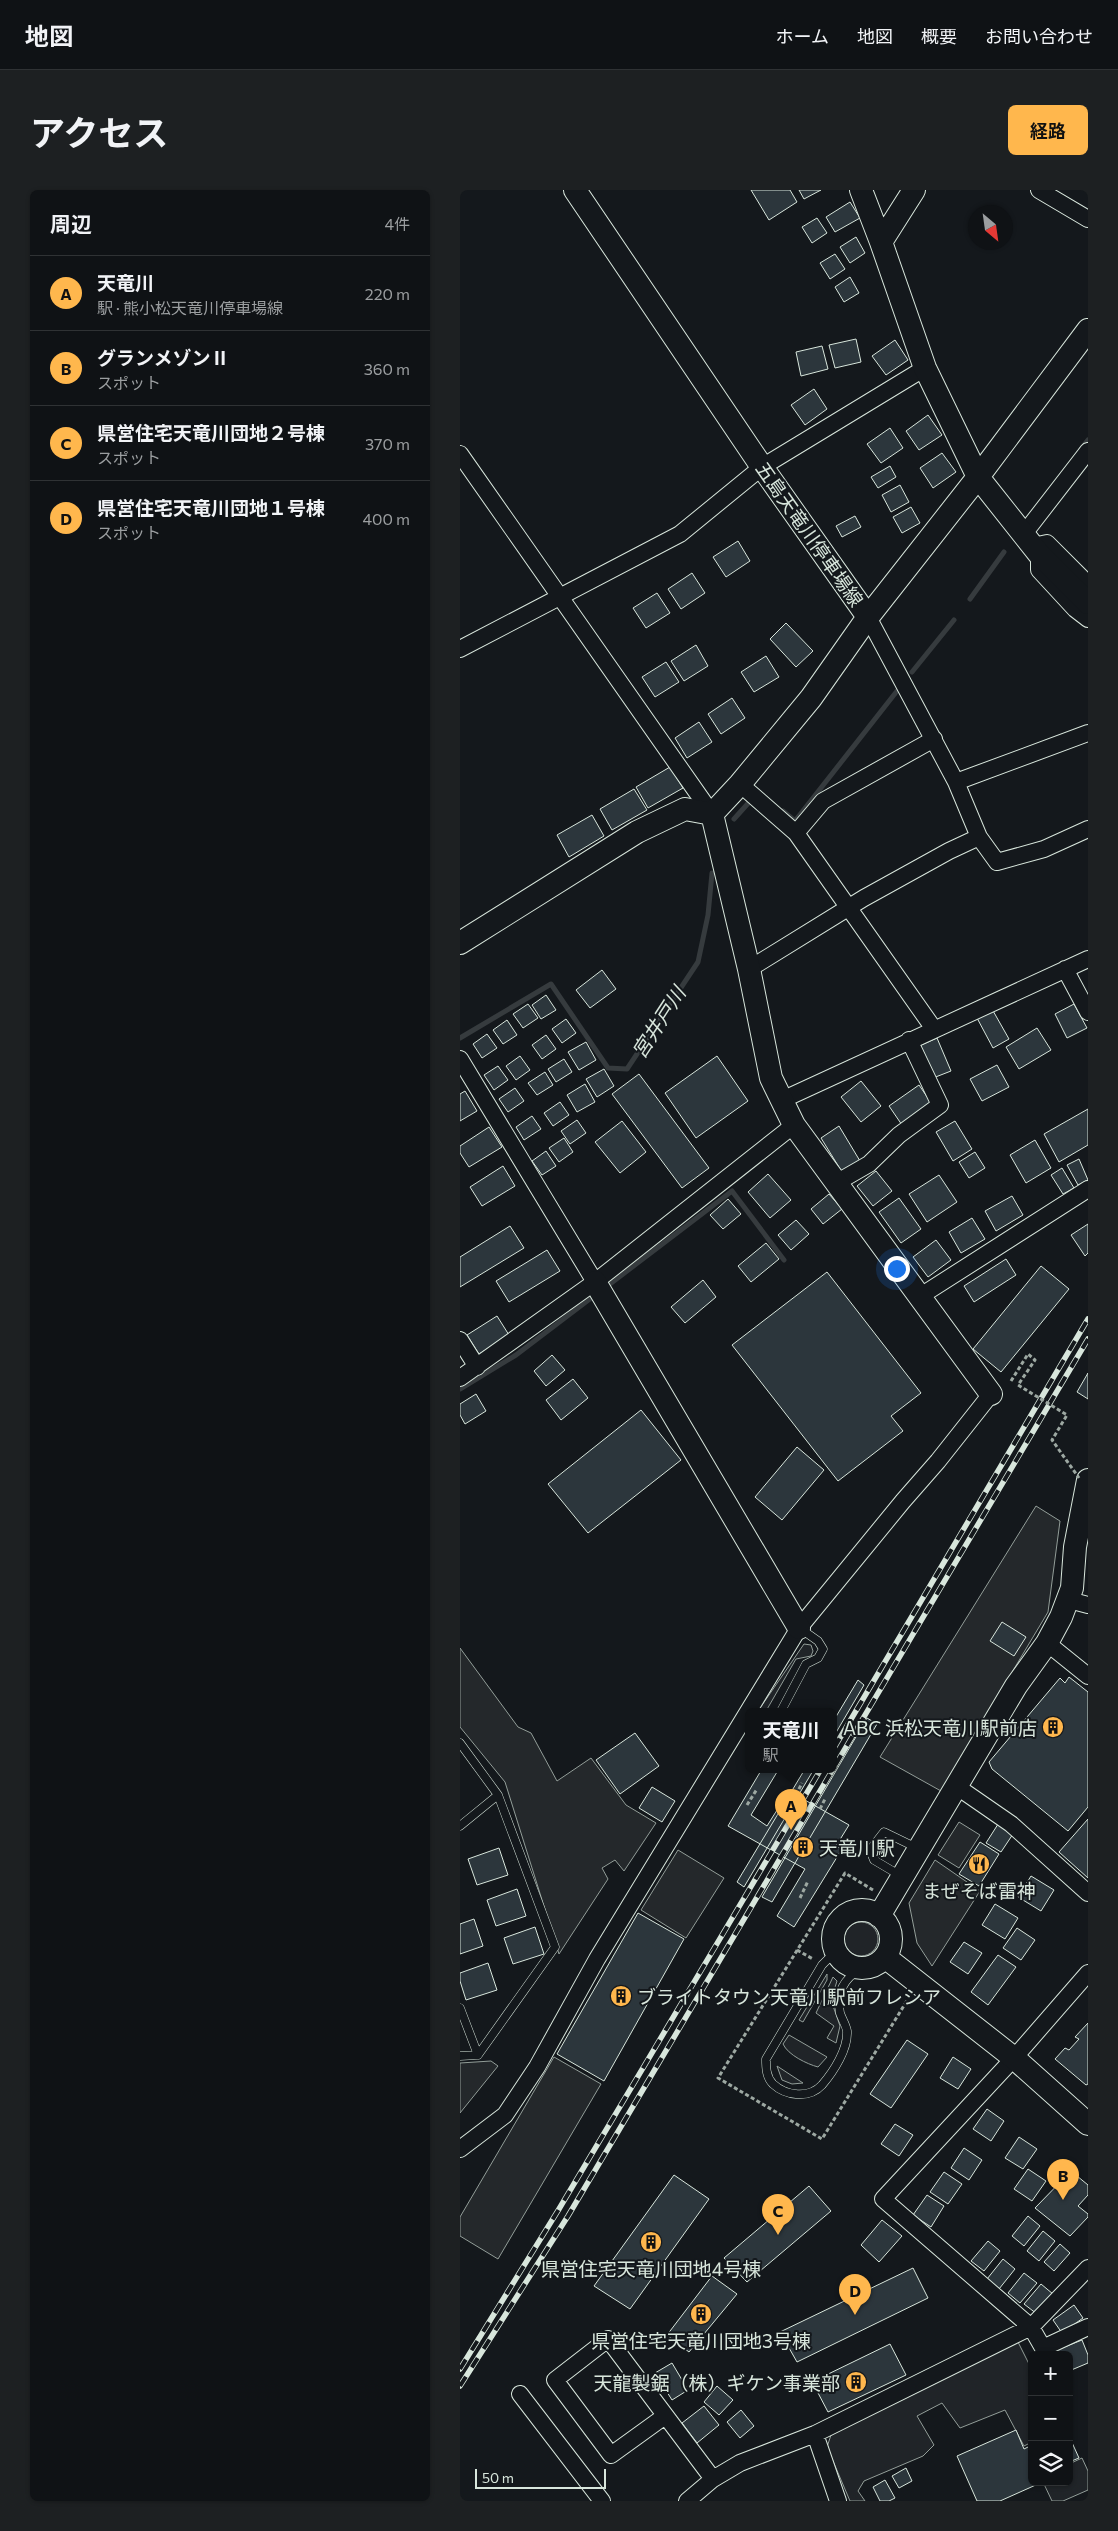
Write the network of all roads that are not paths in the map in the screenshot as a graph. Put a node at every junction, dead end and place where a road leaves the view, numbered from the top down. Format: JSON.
{"nodes":[{"id":1,"x":575,"y":190,"type":"edge"},
{"id":2,"x":861,"y":190,"type":"edge"},
{"id":3,"x":914,"y":190,"type":"edge"},
{"id":4,"x":1039,"y":190,"type":"edge"},
{"id":5,"x":1088,"y":219,"type":"edge"},
{"id":6,"x":882,"y":242,"type":"junction"},
{"id":7,"x":1088,"y":330,"type":"edge"},
{"id":8,"x":925,"y":368,"type":"junction"},
{"id":9,"x":1088,"y":451,"type":"edge"},
{"id":10,"x":460,"y":454,"type":"edge"},
{"id":11,"x":762,"y":467,"type":"junction"},
{"id":12,"x":978,"y":477,"type":"junction"},
{"id":13,"x":1032,"y":545,"type":"junction"},
{"id":14,"x":1088,"y":584,"type":"edge"},
{"id":15,"x":559,"y":598,"type":"junction"},
{"id":16,"x":1088,"y":603,"type":"edge"},
{"id":17,"x":868,"y":617,"type":"junction"},
{"id":18,"x":1088,"y":619,"type":"edge"},
{"id":19,"x":460,"y":649,"type":"edge"},
{"id":20,"x":1088,"y":733,"type":"edge"},
{"id":21,"x":934,"y":739,"type":"junction"},
{"id":22,"x":956,"y":782,"type":"junction"},
{"id":23,"x":749,"y":791,"type":"junction"},
{"id":24,"x":712,"y":814,"type":"junction"},
{"id":25,"x":1088,"y":829,"type":"edge"},
{"id":26,"x":796,"y":833,"type":"junction"},
{"id":27,"x":979,"y":837,"type":"junction"},
{"id":28,"x":848,"y":908,"type":"junction"},
{"id":29,"x":460,"y":943,"type":"edge"},
{"id":30,"x":1088,"y":959,"type":"edge"},
{"id":31,"x":748,"y":969,"type":"junction"},
{"id":32,"x":1065,"y":969,"type":"junction"},
{"id":33,"x":1088,"y":1012,"type":"edge"},
{"id":34,"x":934,"y":1029,"type":"junction"},
{"id":35,"x":909,"y":1040,"type":"junction"},
{"id":36,"x":460,"y":1059,"type":"edge"},
{"id":37,"x":782,"y":1100,"type":"junction"},
{"id":38,"x":794,"y":1125,"type":"junction"},
{"id":39,"x":836,"y":1184,"type":"junction"},
{"id":40,"x":1088,"y":1189,"type":"edge"},
{"id":41,"x":598,"y":1288,"type":"junction"},
{"id":42,"x":919,"y":1297,"type":"junction"},
{"id":43,"x":460,"y":1340,"type":"edge"},
{"id":44,"x":477,"y":1367,"type":"junction"},
{"id":45,"x":460,"y":1378,"type":"edge"},
{"id":46,"x":991,"y":1394,"type":"joint"},
{"id":47,"x":1083,"y":1479,"type":"edge"},
{"id":48,"x":1078,"y":1603,"type":"edge"},
{"id":49,"x":800,"y":1628,"type":"junction"},
{"id":50,"x":1047,"y":1643,"type":"junction"},
{"id":51,"x":1088,"y":1676,"type":"edge"},
{"id":52,"x":755,"y":1708,"type":"edge"},
{"id":53,"x":783,"y":1708,"type":"edge"},
{"id":54,"x":745,"y":1725,"type":"edge"},
{"id":55,"x":460,"y":1743,"type":"edge"},
{"id":56,"x":956,"y":1786,"type":"junction"},
{"id":57,"x":498,"y":1795,"type":"junction"},
{"id":58,"x":460,"y":1826,"type":"edge"},
{"id":59,"x":919,"y":1849,"type":"junction"},
{"id":60,"x":902,"y":1877,"type":"junction"},
{"id":61,"x":1088,"y":1893,"type":"edge"},
{"id":62,"x":879,"y":1916,"type":"junction"},
{"id":63,"x":836,"y":1951,"type":"junction"},
{"id":64,"x":885,"y":1957,"type":"junction"},
{"id":65,"x":861,"y":1968,"type":"junction"},
{"id":66,"x":1088,"y":1973,"type":"edge"},
{"id":67,"x":460,"y":2008,"type":"edge"},
{"id":68,"x":478,"y":2055,"type":"junction"},
{"id":69,"x":460,"y":2056,"type":"edge"},
{"id":70,"x":1014,"y":2058,"type":"junction"},
{"id":71,"x":1088,"y":2124,"type":"edge"},
{"id":72,"x":460,"y":2149,"type":"edge"},
{"id":73,"x":1088,"y":2268,"type":"edge"},
{"id":74,"x":1031,"y":2327,"type":"junction"},
{"id":75,"x":1088,"y":2327,"type":"edge"},
{"id":76,"x":520,"y":2394,"type":"dead end"},
{"id":77,"x":665,"y":2416,"type":"junction"},
{"id":78,"x":816,"y":2434,"type":"junction"},
{"id":79,"x":713,"y":2479,"type":"junction"},
{"id":80,"x":602,"y":2501,"type":"edge"},
{"id":81,"x":687,"y":2501,"type":"edge"},
{"id":82,"x":838,"y":2501,"type":"edge"}],
"edges":[{"from":1,"to":11,"type":"street","name":"五島天竜川停車場線"},
{"from":2,"to":6,"type":"street"},
{"from":3,"to":6,"type":"street"},
{"from":4,"to":5,"type":"street"},
{"from":6,"to":8,"type":"street"},
{"from":7,"to":12,"type":"street","name":"五島天竜川停車場線"},
{"from":8,"to":11,"type":"street"},
{"from":8,"to":12,"type":"street"},
{"from":9,"to":13,"type":"street"},
{"from":10,"to":15,"type":"street"},
{"from":11,"to":15,"type":"street"},
{"from":11,"to":17,"type":"street","name":"五島天竜川停車場線"},
{"from":12,"to":13,"type":"street"},
{"from":12,"to":17,"type":"street","name":"五島天竜川停車場線"},
{"from":13,"to":14,"type":"street"},
{"from":13,"to":16,"type":"street"},
{"from":13,"to":18,"type":"street"},
{"from":15,"to":19,"type":"street"},
{"from":15,"to":24,"type":"street"},
{"from":17,"to":21,"type":"street"},
{"from":17,"to":23,"type":"street"},
{"from":20,"to":22,"type":"street"},
{"from":21,"to":22,"type":"street"},
{"from":21,"to":26,"type":"street"},
{"from":22,"to":27,"type":"street"},
{"from":23,"to":24,"type":"street"},
{"from":23,"to":26,"type":"street"},
{"from":24,"to":29,"type":"street"},
{"from":24,"to":31,"type":"street"},
{"from":25,"to":27,"type":"street"},
{"from":26,"to":28,"type":"street"},
{"from":27,"to":28,"type":"street"},
{"from":28,"to":31,"type":"street"},
{"from":28,"to":34,"type":"street"},
{"from":30,"to":32,"type":"street"},
{"from":31,"to":37,"type":"street"},
{"from":32,"to":33,"type":"street"},
{"from":32,"to":34,"type":"street"},
{"from":34,"to":35,"type":"street"},
{"from":35,"to":37,"type":"street"},
{"from":35,"to":39,"type":"street"},
{"from":36,"to":41,"type":"street"},
{"from":37,"to":38,"type":"street"},
{"from":38,"to":39,"type":"street"},
{"from":38,"to":41,"type":"street"},
{"from":39,"to":42,"type":"street"},
{"from":40,"to":42,"type":"street"},
{"from":41,"to":44,"type":"street"},
{"from":41,"to":49,"type":"street"},
{"from":42,"to":46,"type":"street"},
{"from":43,"to":44,"type":"street"},
{"from":44,"to":45,"type":"street"},
{"from":46,"to":49,"type":"street"},
{"from":47,"to":48,"type":"street"},
{"from":48,"to":50,"type":"street"},
{"from":49,"to":52,"type":"street"},
{"from":49,"to":53,"type":"lane"},
{"from":50,"to":51,"type":"street"},
{"from":50,"to":56,"type":"street"},
{"from":54,"to":72,"type":"street"},
{"from":55,"to":57,"type":"lane"},
{"from":56,"to":59,"type":"street"},
{"from":56,"to":61,"type":"street"},
{"from":57,"to":58,"type":"lane"},
{"from":57,"to":68,"type":"lane"},
{"from":59,"to":60,"type":"street"},
{"from":59,"to":60,"type":"lane"},
{"from":60,"to":62,"type":"street"},
{"from":62,"to":63,"type":"street"},
{"from":62,"to":64,"type":"street"},
{"from":63,"to":65,"type":"street"},
{"from":63,"to":65,"type":"lane"},
{"from":64,"to":65,"type":"street"},
{"from":64,"to":70,"type":"street"},
{"from":66,"to":70,"type":"street"},
{"from":67,"to":68,"type":"lane"},
{"from":68,"to":69,"type":"lane"},
{"from":70,"to":71,"type":"street"},
{"from":70,"to":74,"type":"street"},
{"from":73,"to":74,"type":"street"},
{"from":74,"to":75,"type":"street"},
{"from":74,"to":78,"type":"street"},
{"from":76,"to":80,"type":"street"},
{"from":77,"to":77,"type":"street"},
{"from":77,"to":79,"type":"street"},
{"from":78,"to":79,"type":"street"},
{"from":78,"to":82,"type":"street"},
{"from":79,"to":81,"type":"street"}]}
